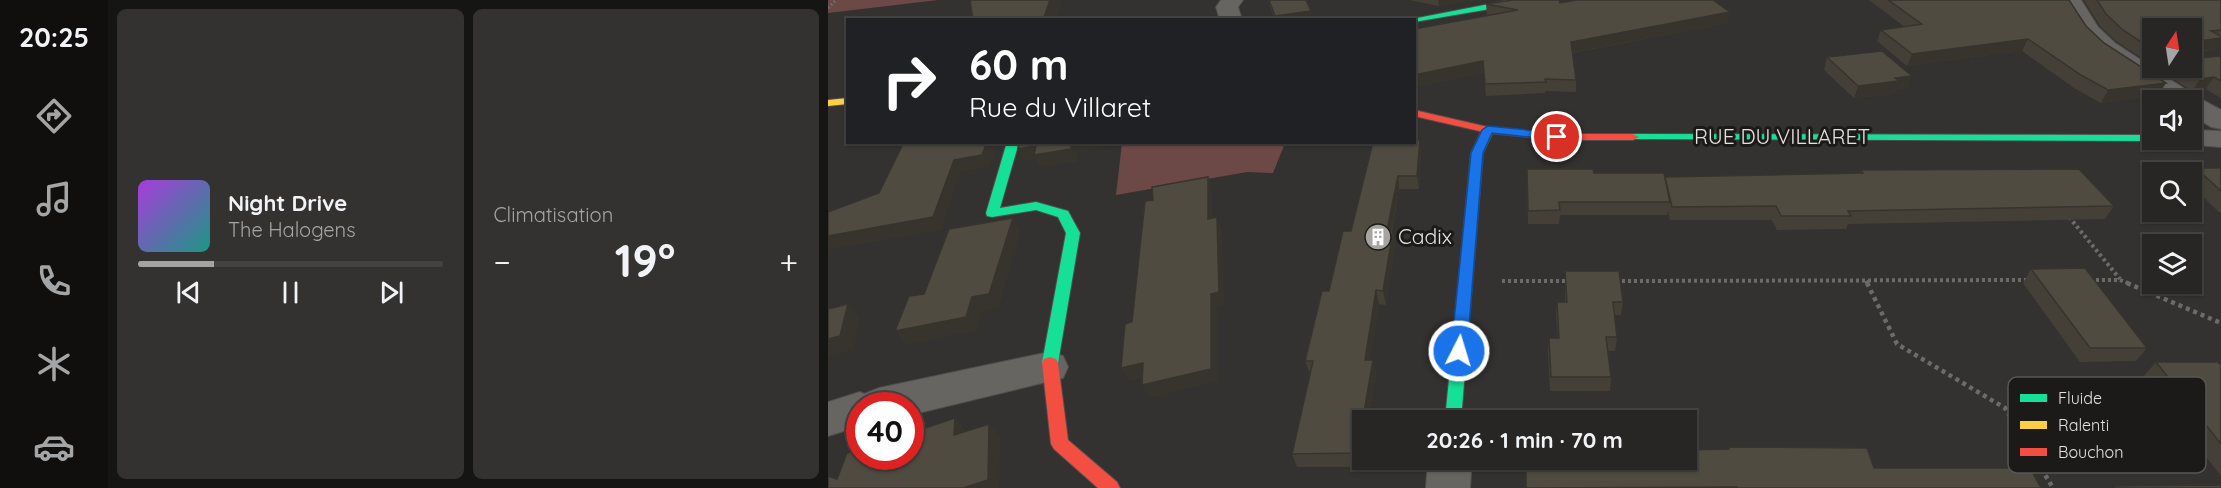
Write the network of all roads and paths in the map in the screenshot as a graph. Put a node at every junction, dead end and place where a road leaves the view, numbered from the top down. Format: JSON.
{"nodes":[{"id":1,"x":836,"y":0,"type":"edge"},
{"id":2,"x":1232,"y":0,"type":"edge"},
{"id":3,"x":1525,"y":0,"type":"edge"},
{"id":4,"x":2070,"y":0,"type":"edge"},
{"id":5,"x":828,"y":8,"type":"edge"},
{"id":6,"x":1230,"y":18,"type":"edge"},
{"id":7,"x":1416,"y":19,"type":"edge"},
{"id":8,"x":2142,"y":66,"type":"edge"},
{"id":9,"x":2158,"y":78,"type":"edge"},
{"id":10,"x":2173,"y":90,"type":"edge"},
{"id":11,"x":846,"y":100,"type":"edge"},
{"id":12,"x":828,"y":103,"type":"edge"},
{"id":13,"x":2202,"y":110,"type":"edge"},
{"id":14,"x":1416,"y":113,"type":"edge"},
{"id":15,"x":2221,"y":121,"type":"edge"},
{"id":16,"x":1488,"y":130,"type":"junction"},
{"id":17,"x":2142,"y":138,"type":"edge"},
{"id":18,"x":2202,"y":138,"type":"edge"},
{"id":19,"x":2221,"y":139,"type":"edge"},
{"id":20,"x":1012,"y":144,"type":"edge"},
{"id":21,"x":2068,"y":216,"type":"edge"},
{"id":22,"x":1866,"y":280,"type":"junction"},
{"id":23,"x":2039,"y":280,"type":"edge"},
{"id":24,"x":2086,"y":280,"type":"edge"},
{"id":25,"x":2120,"y":280,"type":"junction"},
{"id":26,"x":1465,"y":281,"type":"junction"},
{"id":27,"x":1571,"y":281,"type":"edge"},
{"id":28,"x":1607,"y":281,"type":"edge"},
{"id":29,"x":2221,"y":323,"type":"edge"},
{"id":30,"x":1049,"y":368,"type":"junction"},
{"id":31,"x":924,"y":395,"type":"edge"},
{"id":32,"x":1454,"y":410,"type":"edge"},
{"id":33,"x":846,"y":413,"type":"edge"},
{"id":34,"x":2008,"y":413,"type":"edge"},
{"id":35,"x":828,"y":419,"type":"edge"},
{"id":36,"x":1449,"y":470,"type":"edge"},
{"id":37,"x":2044,"y":473,"type":"edge"},
{"id":38,"x":1111,"y":488,"type":"edge"},
{"id":39,"x":1448,"y":488,"type":"edge"},
{"id":40,"x":2053,"y":488,"type":"edge"}],
"edges":[{"from":1,"to":5,"type":"path"},
{"from":2,"to":6,"type":"street"},
{"from":3,"to":7,"type":"street"},
{"from":4,"to":8,"type":"street"},
{"from":9,"to":10,"type":"street"},
{"from":11,"to":12,"type":"street"},
{"from":13,"to":15,"type":"street"},
{"from":14,"to":16,"type":"street","name":"RUE DU VILLARET"},
{"from":16,"to":17,"type":"street","name":"RUE DU VILLARET"},
{"from":16,"to":26,"type":"street"},
{"from":18,"to":19,"type":"street"},
{"from":20,"to":30,"type":"street"},
{"from":21,"to":25,"type":"path"},
{"from":22,"to":23,"type":"path"},
{"from":22,"to":28,"type":"path"},
{"from":22,"to":34,"type":"path"},
{"from":24,"to":25,"type":"path"},
{"from":25,"to":29,"type":"path"},
{"from":26,"to":27,"type":"path"},
{"from":26,"to":32,"type":"street"},
{"from":30,"to":31,"type":"street"},
{"from":30,"to":38,"type":"street"},
{"from":33,"to":35,"type":"street"},
{"from":36,"to":39,"type":"street"},
{"from":37,"to":40,"type":"path"}]}
